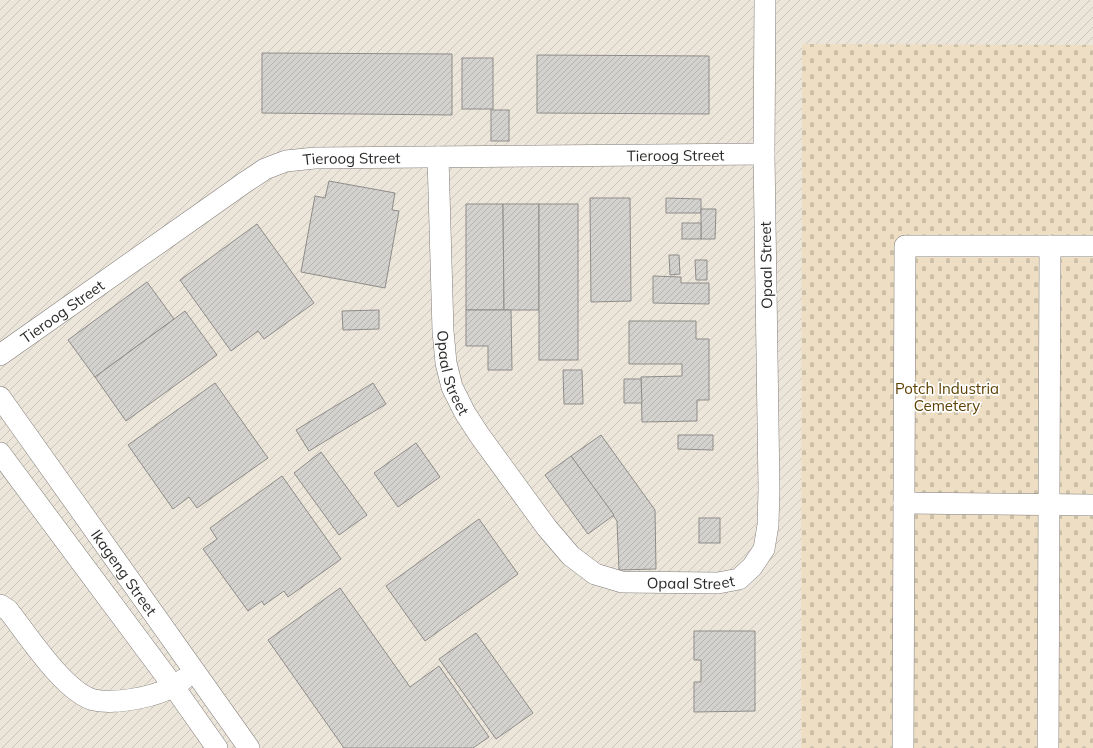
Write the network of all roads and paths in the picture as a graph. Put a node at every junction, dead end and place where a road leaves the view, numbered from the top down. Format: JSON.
{"nodes":[{"id":1,"x":765,"y":0,"type":"edge"},
{"id":2,"x":764,"y":154,"type":"junction"},
{"id":3,"x":438,"y":157,"type":"junction"},
{"id":4,"x":1050,"y":246,"type":"junction"},
{"id":5,"x":1093,"y":246,"type":"edge"},
{"id":6,"x":0,"y":356,"type":"edge"},
{"id":7,"x":0,"y":397,"type":"edge"},
{"id":8,"x":0,"y":453,"type":"edge"},
{"id":9,"x":904,"y":503,"type":"junction"},
{"id":10,"x":1049,"y":505,"type":"junction"},
{"id":11,"x":1093,"y":505,"type":"edge"},
{"id":12,"x":133,"y":585,"type":"junction"},
{"id":13,"x":110,"y":602,"type":"junction"},
{"id":14,"x":0,"y":605,"type":"edge"},
{"id":15,"x":194,"y":672,"type":"junction"},
{"id":16,"x":174,"y":687,"type":"junction"},
{"id":17,"x":217,"y":748,"type":"edge"},
{"id":18,"x":249,"y":748,"type":"edge"},
{"id":19,"x":903,"y":748,"type":"edge"},
{"id":20,"x":1048,"y":748,"type":"edge"}],
"edges":[{"from":1,"to":2,"type":"street","name":"Opaal Street"},
{"from":2,"to":3,"type":"street","name":"Tieroog Street"},
{"from":2,"to":3,"type":"street","name":"Opaal Street"},
{"from":3,"to":6,"type":"street","name":"Tieroog Street"},
{"from":4,"to":5,"type":"street"},
{"from":4,"to":9,"type":"street"},
{"from":4,"to":10,"type":"street"},
{"from":7,"to":12,"type":"street","name":"Ikageng Street"},
{"from":8,"to":13,"type":"street","name":"Ikageng Street"},
{"from":9,"to":10,"type":"street"},
{"from":9,"to":19,"type":"street"},
{"from":10,"to":11,"type":"street"},
{"from":10,"to":20,"type":"street"},
{"from":12,"to":13,"type":"street"},
{"from":12,"to":15,"type":"street","name":"Ikageng Street"},
{"from":13,"to":16,"type":"street","name":"Ikageng Street"},
{"from":14,"to":16,"type":"street"},
{"from":15,"to":16,"type":"street"},
{"from":15,"to":18,"type":"street","name":"Ikageng Street"},
{"from":16,"to":17,"type":"street","name":"Ikageng Street"}]}
